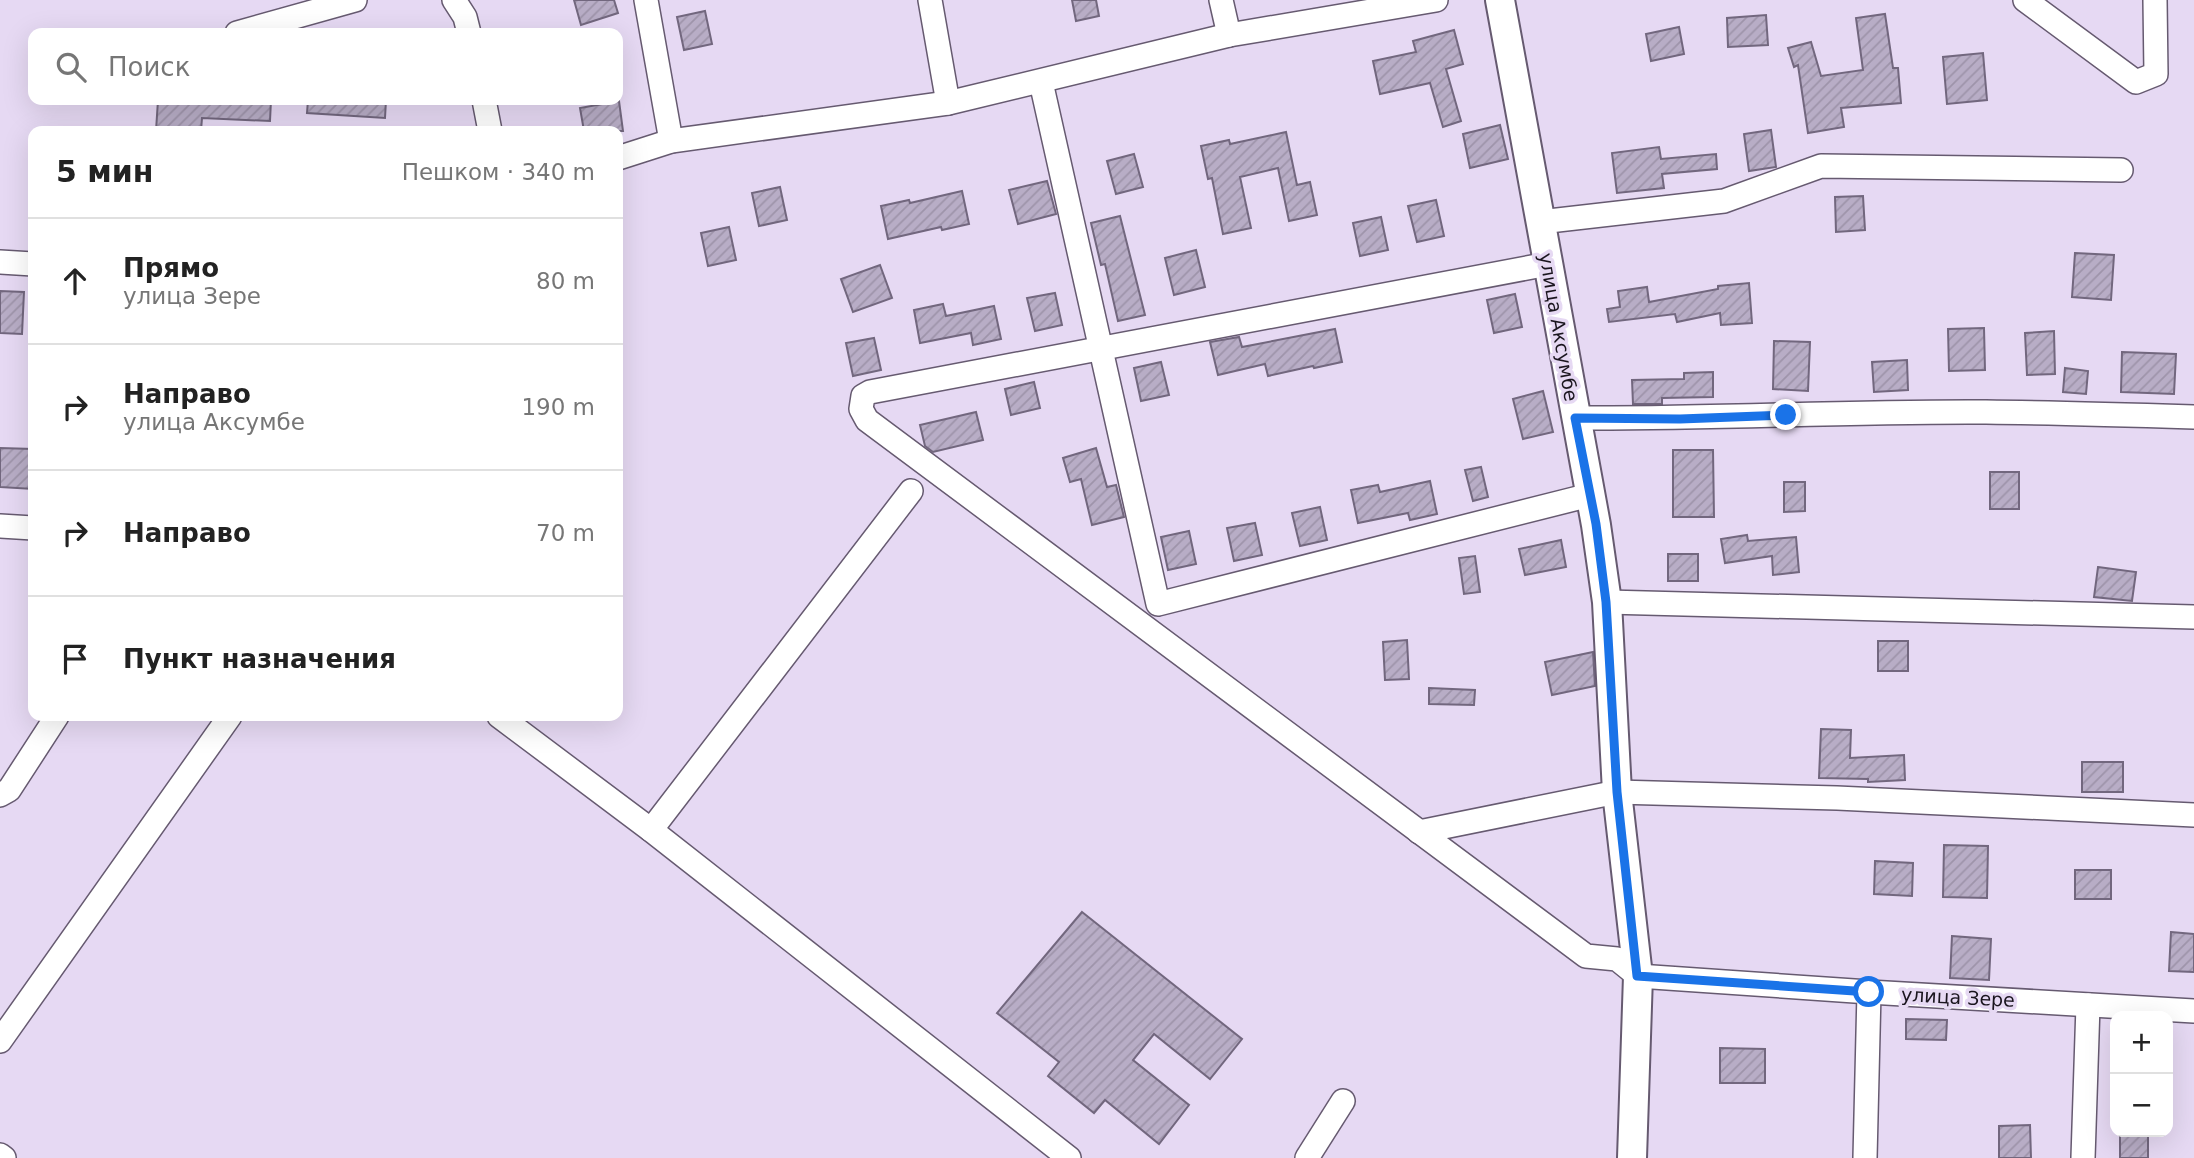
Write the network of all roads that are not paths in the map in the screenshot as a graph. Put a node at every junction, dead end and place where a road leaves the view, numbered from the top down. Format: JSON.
{"nodes":[{"id":1,"x":355,"y":0,"type":"edge"},
{"id":2,"x":454,"y":0,"type":"edge"},
{"id":3,"x":646,"y":0,"type":"edge"},
{"id":4,"x":930,"y":0,"type":"edge"},
{"id":5,"x":1221,"y":0,"type":"edge"},
{"id":6,"x":1436,"y":0,"type":"edge"},
{"id":7,"x":1500,"y":0,"type":"edge"},
{"id":8,"x":2025,"y":0,"type":"edge"},
{"id":9,"x":2155,"y":0,"type":"edge"},
{"id":10,"x":255,"y":28,"type":"edge"},
{"id":11,"x":468,"y":28,"type":"edge"},
{"id":12,"x":1229,"y":35,"type":"junction"},
{"id":13,"x":1041,"y":82,"type":"junction"},
{"id":14,"x":948,"y":103,"type":"junction"},
{"id":15,"x":485,"y":105,"type":"edge"},
{"id":16,"x":489,"y":126,"type":"edge"},
{"id":17,"x":671,"y":141,"type":"junction"},
{"id":18,"x":623,"y":156,"type":"edge"},
{"id":19,"x":2121,"y":170,"type":"dead end"},
{"id":20,"x":1540,"y":222,"type":"junction"},
{"id":21,"x":0,"y":262,"type":"edge"},
{"id":22,"x":28,"y":264,"type":"edge"},
{"id":23,"x":1548,"y":264,"type":"junction"},
{"id":24,"x":1101,"y":350,"type":"junction"},
{"id":25,"x":2194,"y":417,"type":"edge"},
{"id":26,"x":1575,"y":418,"type":"junction"},
{"id":27,"x":911,"y":491,"type":"dead end"},
{"id":28,"x":1590,"y":495,"type":"junction"},
{"id":29,"x":0,"y":526,"type":"edge"},
{"id":30,"x":28,"y":528,"type":"edge"},
{"id":31,"x":1606,"y":602,"type":"junction"},
{"id":32,"x":1158,"y":604,"type":"junction"},
{"id":33,"x":2194,"y":617,"type":"edge"},
{"id":34,"x":1142,"y":626,"type":"junction"},
{"id":35,"x":53,"y":721,"type":"edge"},
{"id":36,"x":226,"y":721,"type":"edge"},
{"id":37,"x":506,"y":721,"type":"edge"},
{"id":38,"x":3,"y":792,"type":"edge"},
{"id":39,"x":1617,"y":792,"type":"junction"},
{"id":40,"x":2194,"y":815,"type":"edge"},
{"id":41,"x":651,"y":830,"type":"junction"},
{"id":42,"x":1419,"y":832,"type":"junction"},
{"id":43,"x":1637,"y":976,"type":"junction"},
{"id":44,"x":1869,"y":992,"type":"junction"},
{"id":45,"x":2088,"y":1005,"type":"junction"},
{"id":46,"x":2194,"y":1011,"type":"edge"},
{"id":47,"x":0,"y":1041,"type":"edge"},
{"id":48,"x":1343,"y":1101,"type":"dead end"},
{"id":49,"x":1069,"y":1158,"type":"edge"},
{"id":50,"x":1307,"y":1158,"type":"edge"},
{"id":51,"x":1632,"y":1158,"type":"edge"},
{"id":52,"x":1865,"y":1158,"type":"edge"},
{"id":53,"x":2083,"y":1158,"type":"edge"}],
"edges":[{"from":1,"to":10,"type":"street"},
{"from":2,"to":11,"type":"street"},
{"from":3,"to":17,"type":"street"},
{"from":4,"to":14,"type":"street"},
{"from":5,"to":12,"type":"street"},
{"from":6,"to":12,"type":"street"},
{"from":7,"to":20,"type":"main road","name":"улица Аксумбе"},
{"from":8,"to":9,"type":"street"},
{"from":12,"to":13,"type":"street"},
{"from":13,"to":14,"type":"street"},
{"from":13,"to":24,"type":"street"},
{"from":14,"to":17,"type":"street"},
{"from":15,"to":16,"type":"street"},
{"from":17,"to":18,"type":"street"},
{"from":19,"to":20,"type":"street"},
{"from":20,"to":23,"type":"main road","name":"улица Аксумбе"},
{"from":21,"to":22,"type":"street"},
{"from":23,"to":24,"type":"street"},
{"from":23,"to":26,"type":"main road","name":"улица Аксумбе"},
{"from":24,"to":32,"type":"street"},
{"from":24,"to":34,"type":"street"},
{"from":25,"to":26,"type":"street"},
{"from":26,"to":28,"type":"main road","name":"улица Аксумбе"},
{"from":27,"to":41,"type":"street"},
{"from":28,"to":31,"type":"main road","name":"улица Аксумбе"},
{"from":28,"to":32,"type":"street"},
{"from":29,"to":30,"type":"street"},
{"from":31,"to":33,"type":"street"},
{"from":31,"to":39,"type":"main road","name":"улица Аксумбе"},
{"from":32,"to":34,"type":"street"},
{"from":34,"to":42,"type":"street"},
{"from":35,"to":38,"type":"street"},
{"from":36,"to":47,"type":"street"},
{"from":37,"to":41,"type":"street"},
{"from":39,"to":40,"type":"street"},
{"from":39,"to":42,"type":"street"},
{"from":39,"to":43,"type":"main road","name":"улица Аксумбе"},
{"from":41,"to":49,"type":"street"},
{"from":42,"to":43,"type":"street"},
{"from":43,"to":44,"type":"street","name":"улица Зере"},
{"from":43,"to":51,"type":"main road","name":"улица Аксумбе"},
{"from":44,"to":45,"type":"street","name":"улица Зере"},
{"from":44,"to":52,"type":"street"},
{"from":45,"to":46,"type":"street","name":"улица Зере"},
{"from":45,"to":53,"type":"street"},
{"from":48,"to":50,"type":"street"}]}
